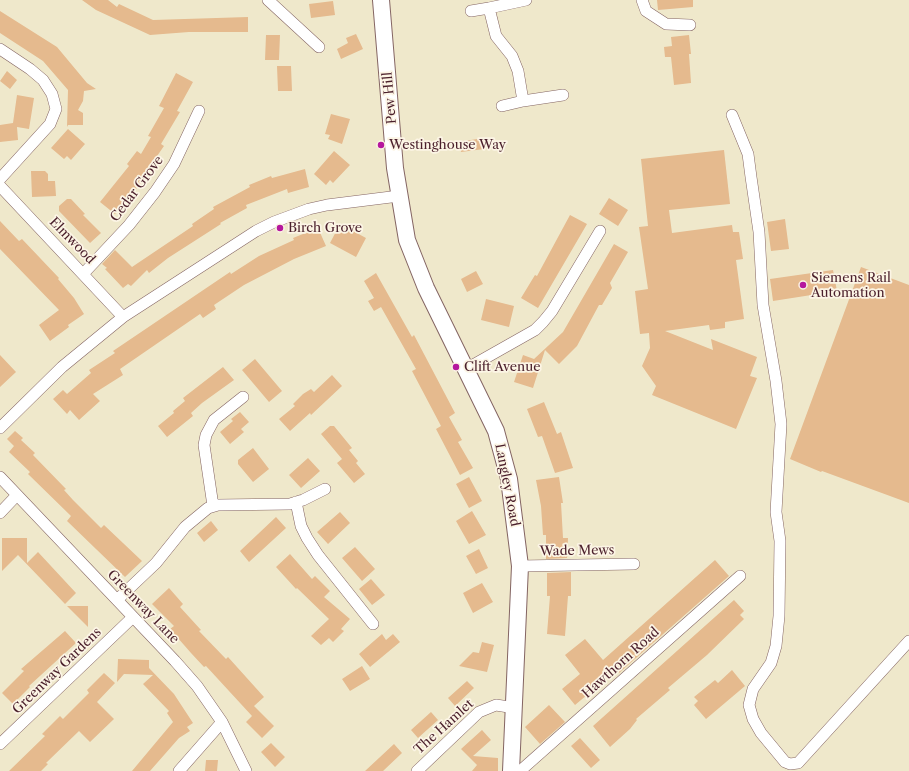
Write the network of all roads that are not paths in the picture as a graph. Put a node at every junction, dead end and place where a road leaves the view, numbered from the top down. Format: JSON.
{"nodes":[{"id":1,"x":268,"y":0,"type":"edge"},
{"id":2,"x":381,"y":0,"type":"edge"},
{"id":3,"x":526,"y":0,"type":"edge"},
{"id":4,"x":642,"y":0,"type":"edge"},
{"id":5,"x":488,"y":8,"type":"junction"},
{"id":6,"x":471,"y":11,"type":"dead end"},
{"id":7,"x":690,"y":25,"type":"dead end"},
{"id":8,"x":319,"y":47,"type":"dead end"},
{"id":9,"x":0,"y":49,"type":"edge"},
{"id":10,"x":563,"y":95,"type":"dead end"},
{"id":11,"x":523,"y":101,"type":"junction"},
{"id":12,"x":502,"y":106,"type":"dead end"},
{"id":13,"x":199,"y":111,"type":"dead end"},
{"id":14,"x":732,"y":115,"type":"dead end"},
{"id":15,"x":0,"y":179,"type":"edge"},
{"id":16,"x":0,"y":186,"type":"edge"},
{"id":17,"x":399,"y":196,"type":"junction"},
{"id":18,"x":600,"y":231,"type":"dead end"},
{"id":19,"x":84,"y":273,"type":"junction"},
{"id":20,"x":123,"y":317,"type":"junction"},
{"id":21,"x":466,"y":369,"type":"junction"},
{"id":22,"x":243,"y":397,"type":"dead end"},
{"id":23,"x":0,"y":428,"type":"edge"},
{"id":24,"x":0,"y":478,"type":"edge"},
{"id":25,"x":325,"y":489,"type":"dead end"},
{"id":26,"x":17,"y":495,"type":"junction"},
{"id":27,"x":296,"y":502,"type":"junction"},
{"id":28,"x":213,"y":506,"type":"junction"},
{"id":29,"x":0,"y":513,"type":"edge"},
{"id":30,"x":634,"y":564,"type":"dead end"},
{"id":31,"x":520,"y":566,"type":"junction"},
{"id":32,"x":740,"y":576,"type":"dead end"},
{"id":33,"x":117,"y":600,"type":"junction"},
{"id":34,"x":133,"y":617,"type":"junction"},
{"id":35,"x":373,"y":624,"type":"dead end"},
{"id":36,"x":909,"y":641,"type":"edge"},
{"id":37,"x":515,"y":708,"type":"junction"},
{"id":38,"x":222,"y":722,"type":"junction"},
{"id":39,"x":0,"y":744,"type":"edge"},
{"id":40,"x":179,"y":771,"type":"edge"},
{"id":41,"x":246,"y":771,"type":"edge"},
{"id":42,"x":417,"y":771,"type":"edge"},
{"id":43,"x":511,"y":771,"type":"edge"},
{"id":44,"x":520,"y":771,"type":"edge"}],
"edges":[{"from":1,"to":8,"type":"street"},
{"from":2,"to":17,"type":"main road","name":"Pew Hill"},
{"from":3,"to":5,"type":"street"},
{"from":4,"to":7,"type":"street"},
{"from":5,"to":6,"type":"street"},
{"from":5,"to":11,"type":"street"},
{"from":9,"to":15,"type":"street"},
{"from":10,"to":11,"type":"street"},
{"from":11,"to":12,"type":"street"},
{"from":13,"to":19,"type":"street","name":"Cedar Grove"},
{"from":14,"to":36,"type":"street"},
{"from":16,"to":19,"type":"street","name":"Elmwood"},
{"from":17,"to":20,"type":"street"},
{"from":17,"to":21,"type":"main road","name":"Langley Road"},
{"from":18,"to":21,"type":"street"},
{"from":19,"to":20,"type":"street","name":"Elmwood"},
{"from":20,"to":23,"type":"street"},
{"from":21,"to":31,"type":"main road","name":"Langley Road"},
{"from":22,"to":28,"type":"street"},
{"from":24,"to":26,"type":"street","name":"Greenway Lane"},
{"from":25,"to":27,"type":"street"},
{"from":26,"to":29,"type":"street"},
{"from":26,"to":33,"type":"street","name":"Greenway Lane"},
{"from":27,"to":28,"type":"street"},
{"from":27,"to":35,"type":"street"},
{"from":28,"to":33,"type":"street"},
{"from":30,"to":31,"type":"street","name":"Wade Mews"},
{"from":31,"to":37,"type":"main road","name":"Langley Road"},
{"from":32,"to":44,"type":"street","name":"Hawthorn Road"},
{"from":33,"to":34,"type":"street","name":"Greenway Lane"},
{"from":34,"to":38,"type":"street","name":"Greenway Lane"},
{"from":34,"to":39,"type":"street","name":"Greenway Gardens"},
{"from":37,"to":42,"type":"street","name":"The Hamlet"},
{"from":37,"to":43,"type":"main road","name":"Langley Road"},
{"from":38,"to":40,"type":"street"},
{"from":38,"to":41,"type":"street","name":"Greenway Lane"}]}
